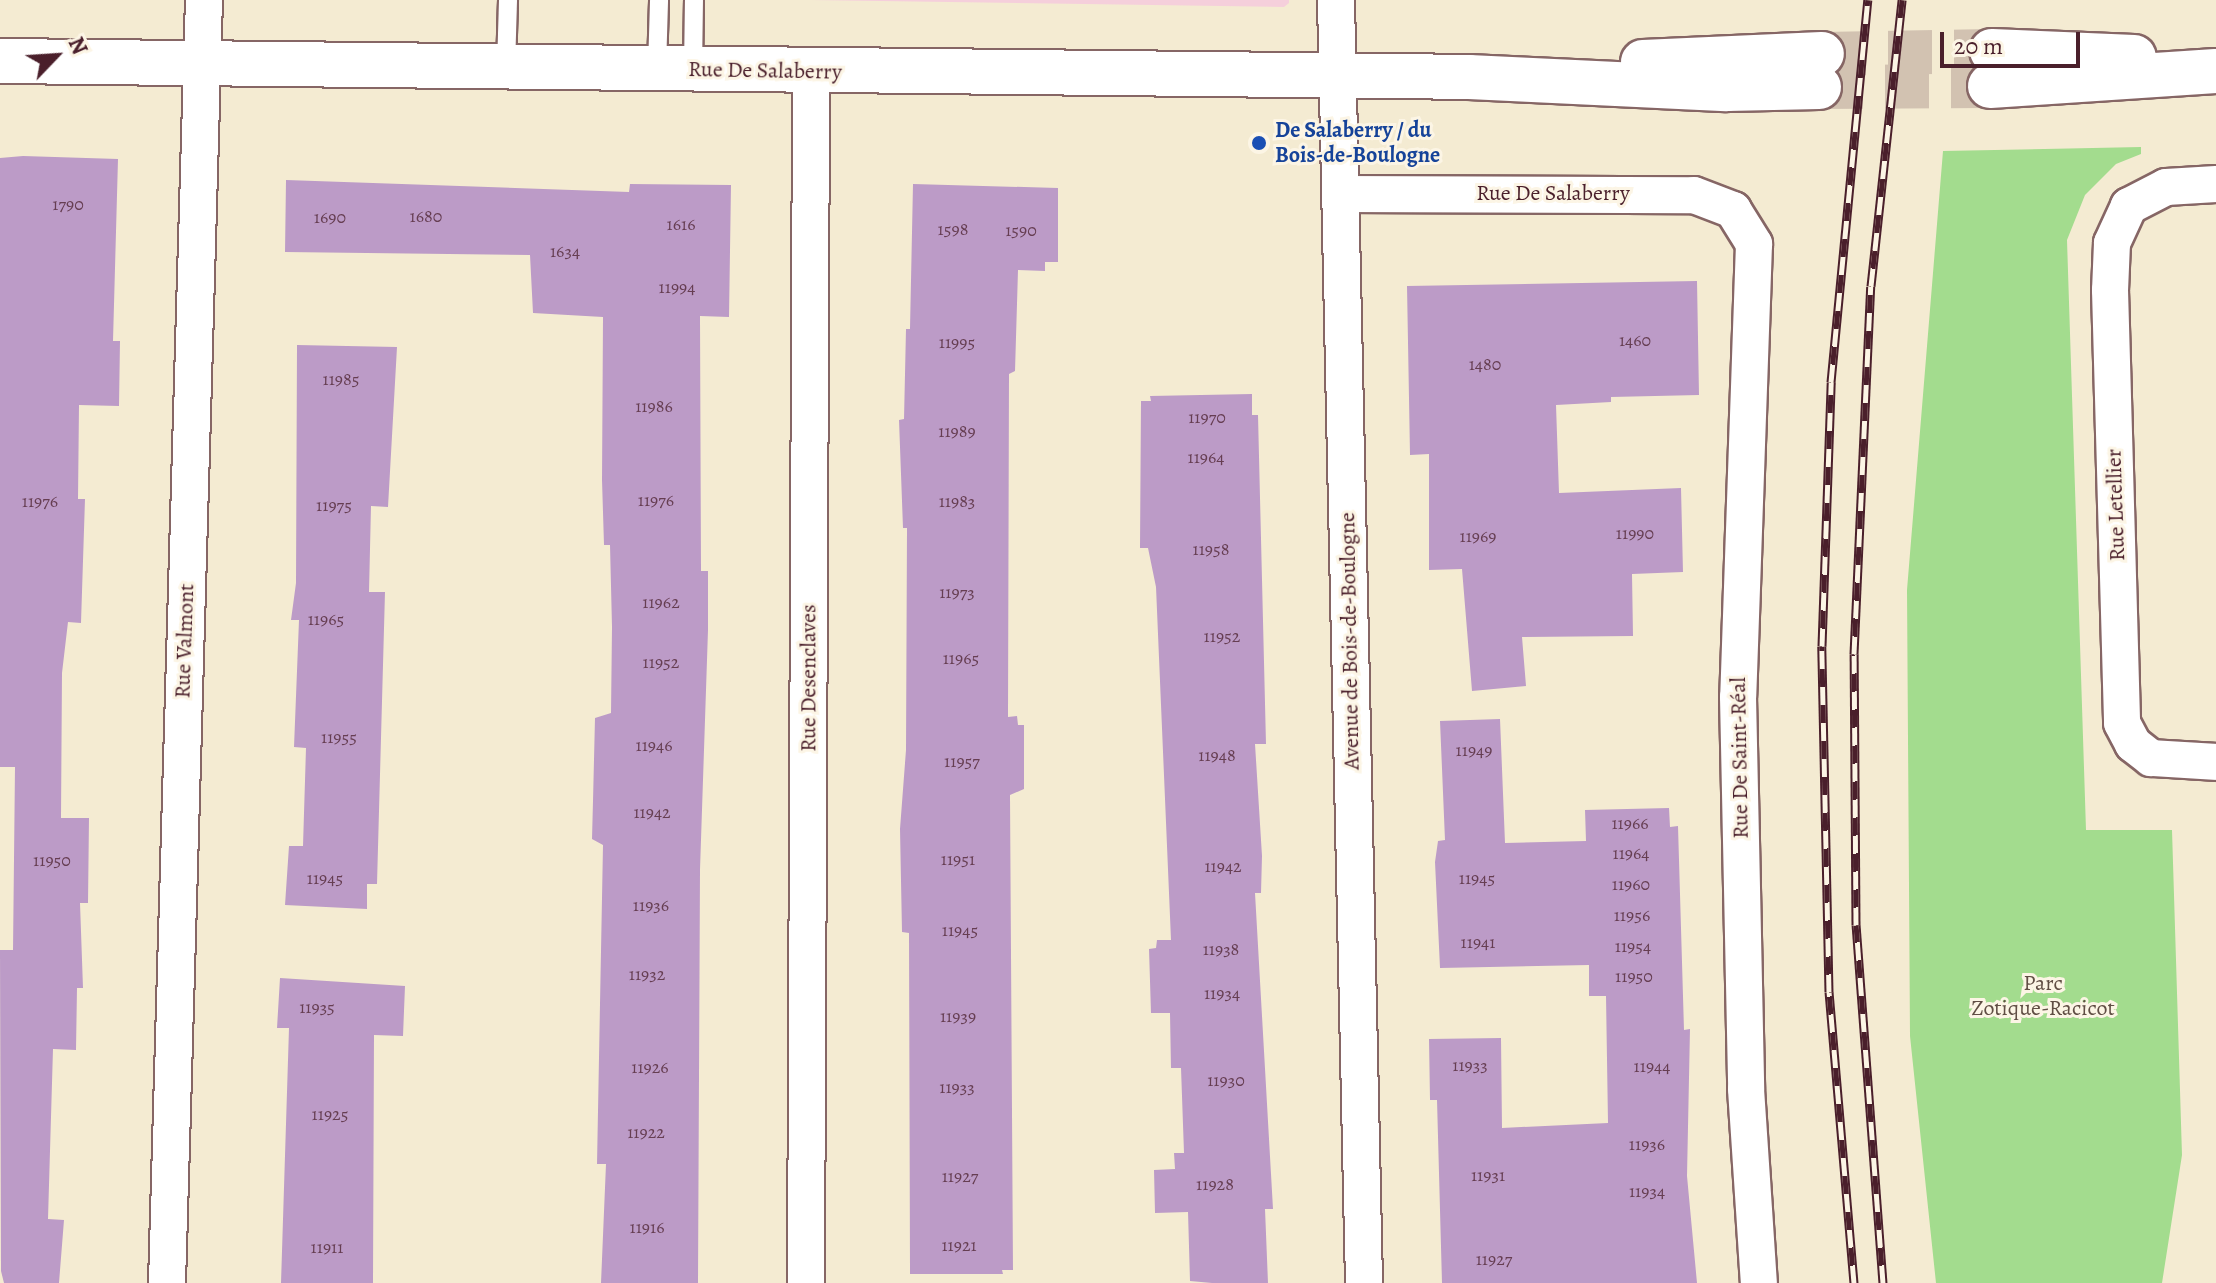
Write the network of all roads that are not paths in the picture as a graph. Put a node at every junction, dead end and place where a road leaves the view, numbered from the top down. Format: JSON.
{"nodes":[{"id":1,"x":204,"y":0,"type":"edge"},
{"id":2,"x":508,"y":0,"type":"edge"},
{"id":3,"x":659,"y":0,"type":"edge"},
{"id":4,"x":694,"y":0,"type":"edge"},
{"id":5,"x":1336,"y":0,"type":"edge"},
{"id":6,"x":0,"y":49,"type":"edge"},
{"id":7,"x":62,"y":59,"type":"junction"},
{"id":8,"x":0,"y":61,"type":"edge"},
{"id":9,"x":2216,"y":62,"type":"edge"},
{"id":10,"x":201,"y":63,"type":"junction"},
{"id":11,"x":506,"y":68,"type":"junction"},
{"id":12,"x":675,"y":70,"type":"junction"},
{"id":13,"x":1821,"y":70,"type":"tunnel mouth"},
{"id":14,"x":2216,"y":71,"type":"edge"},
{"id":15,"x":811,"y":72,"type":"junction"},
{"id":16,"x":1338,"y":77,"type":"junction"},
{"id":17,"x":2216,"y":184,"type":"edge"},
{"id":18,"x":1341,"y":194,"type":"junction"},
{"id":19,"x":1750,"y":233,"type":"joint"},
{"id":20,"x":2216,"y":762,"type":"edge"},
{"id":21,"x":167,"y":1283,"type":"edge"},
{"id":22,"x":806,"y":1283,"type":"edge"},
{"id":23,"x":1364,"y":1283,"type":"edge"},
{"id":24,"x":1759,"y":1283,"type":"edge"}],
"edges":[{"from":1,"to":10,"type":"street","name":"Rue Valmont"},
{"from":2,"to":11,"type":"lane"},
{"from":3,"to":12,"type":"lane"},
{"from":4,"to":12,"type":"lane"},
{"from":5,"to":16,"type":"street","name":"Avenue de Bois-de-Boulogne"},
{"from":6,"to":7,"type":"main road","name":"Rue De Salaberry"},
{"from":7,"to":8,"type":"main road","name":"Rue De Salaberry"},
{"from":7,"to":10,"type":"main road","name":"Rue De Salaberry"},
{"from":9,"to":14,"type":"main road"},
{"from":10,"to":11,"type":"main road","name":"Rue De Salaberry"},
{"from":10,"to":21,"type":"street","name":"Rue Valmont"},
{"from":11,"to":12,"type":"main road","name":"Rue De Salaberry"},
{"from":12,"to":15,"type":"main road","name":"Rue De Salaberry"},
{"from":13,"to":16,"type":"main road","name":"Rue De Salaberry"},
{"from":15,"to":16,"type":"main road","name":"Rue De Salaberry"},
{"from":15,"to":22,"type":"street","name":"Rue Desenclaves"},
{"from":16,"to":18,"type":"street","name":"Avenue de Bois-de-Boulogne"},
{"from":17,"to":20,"type":"street","name":"Rue Letellier"},
{"from":18,"to":19,"type":"street","name":"Rue De Salaberry"},
{"from":18,"to":23,"type":"street","name":"Avenue de Bois-de-Boulogne"},
{"from":19,"to":24,"type":"street","name":"Rue De Saint-Réal"}]}
